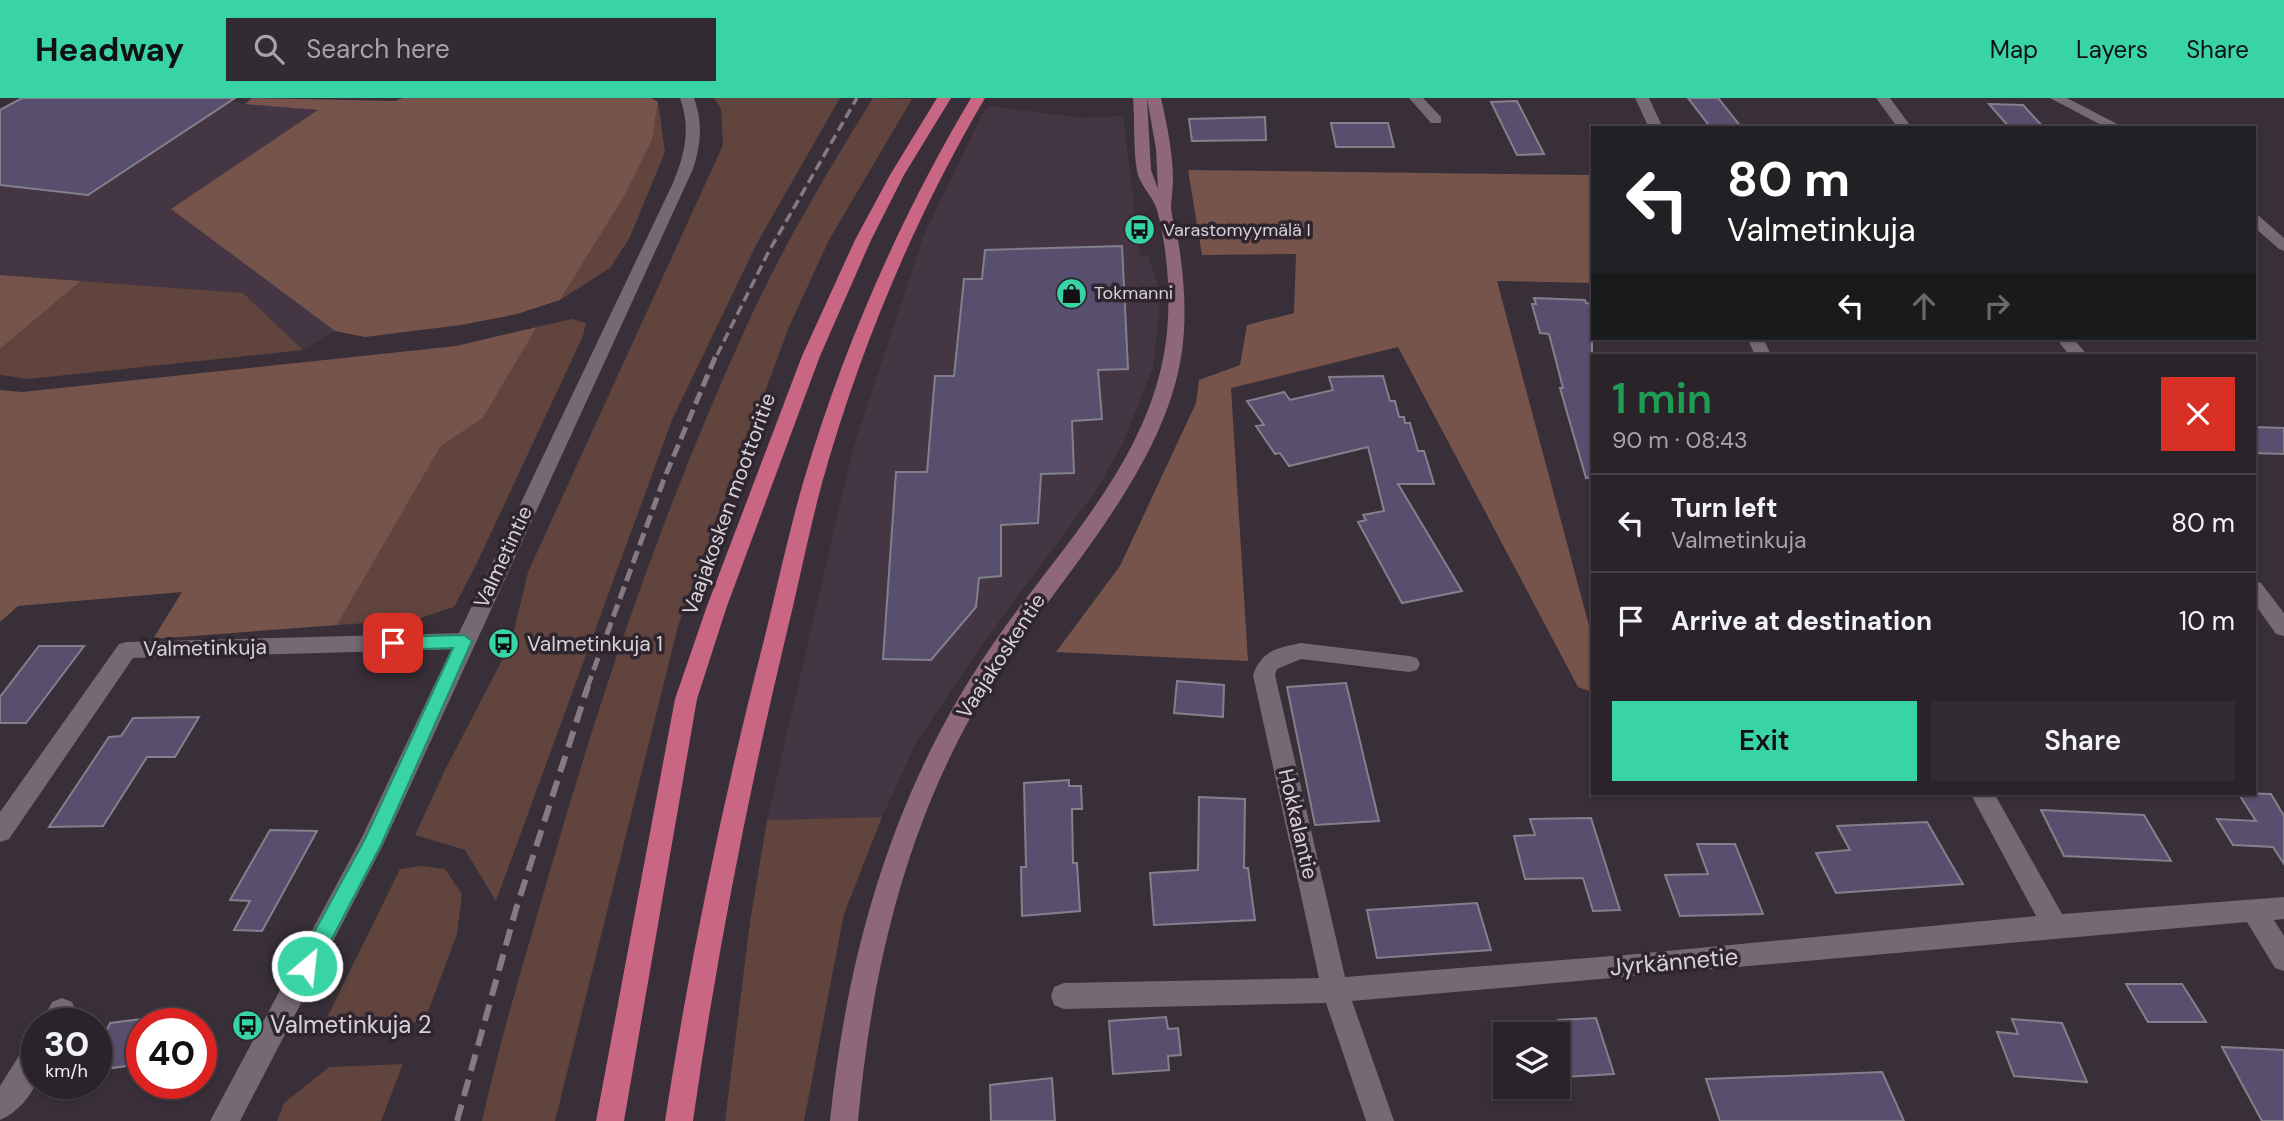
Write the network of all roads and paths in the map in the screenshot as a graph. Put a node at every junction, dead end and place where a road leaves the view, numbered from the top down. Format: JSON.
{"nodes":[{"id":1,"x":687,"y":98,"type":"edge"},
{"id":2,"x":944,"y":98,"type":"edge"},
{"id":3,"x":978,"y":98,"type":"edge"},
{"id":4,"x":1140,"y":98,"type":"edge"},
{"id":5,"x":1154,"y":98,"type":"edge"},
{"id":6,"x":1416,"y":98,"type":"edge"},
{"id":7,"x":1642,"y":98,"type":"edge"},
{"id":8,"x":1883,"y":98,"type":"edge"},
{"id":9,"x":2057,"y":98,"type":"edge"},
{"id":10,"x":1436,"y":120,"type":"dead end"},
{"id":11,"x":1655,"y":126,"type":"edge"},
{"id":12,"x":1904,"y":126,"type":"edge"},
{"id":13,"x":2114,"y":126,"type":"edge"},
{"id":14,"x":1164,"y":208,"type":"junction"},
{"id":15,"x":2256,"y":221,"type":"edge"},
{"id":16,"x":2284,"y":246,"type":"edge"},
{"id":17,"x":2066,"y":340,"type":"edge"},
{"id":18,"x":2077,"y":354,"type":"edge"},
{"id":19,"x":2256,"y":591,"type":"edge"},
{"id":20,"x":2284,"y":628,"type":"edge"},
{"id":21,"x":464,"y":641,"type":"junction"},
{"id":22,"x":1409,"y":664,"type":"dead end"},
{"id":23,"x":1983,"y":795,"type":"edge"},
{"id":24,"x":0,"y":832,"type":"edge"},
{"id":25,"x":2284,"y":908,"type":"edge"},
{"id":26,"x":2255,"y":912,"type":"junction"},
{"id":27,"x":2055,"y":926,"type":"junction"},
{"id":28,"x":2284,"y":959,"type":"edge"},
{"id":29,"x":1335,"y":990,"type":"junction"},
{"id":30,"x":1064,"y":996,"type":"dead end"},
{"id":31,"x":21,"y":1080,"type":"edge"},
{"id":32,"x":0,"y":1106,"type":"edge"},
{"id":33,"x":225,"y":1121,"type":"edge"},
{"id":34,"x":610,"y":1121,"type":"edge"},
{"id":35,"x":679,"y":1121,"type":"edge"},
{"id":36,"x":844,"y":1121,"type":"edge"},
{"id":37,"x":1380,"y":1121,"type":"edge"}],
"edges":[{"from":1,"to":21,"type":"street","name":"Valmetintie"},
{"from":2,"to":34,"type":"highway","name":"Vaajakosken moottoritie"},
{"from":3,"to":35,"type":"highway"},
{"from":4,"to":14,"type":"main road","name":"Vaajakoskentie"},
{"from":5,"to":14,"type":"main road","name":"Vaajakoskentie"},
{"from":6,"to":10,"type":"street"},
{"from":7,"to":11,"type":"street"},
{"from":8,"to":12,"type":"street"},
{"from":9,"to":13,"type":"street"},
{"from":14,"to":36,"type":"main road","name":"Vaajakoskentie"},
{"from":15,"to":16,"type":"street"},
{"from":17,"to":18,"type":"street"},
{"from":19,"to":20,"type":"street"},
{"from":21,"to":24,"type":"street","name":"Valmetinkuja"},
{"from":21,"to":33,"type":"street","name":"Valmetintie"},
{"from":22,"to":29,"type":"street","name":"Hokkalantie"},
{"from":23,"to":27,"type":"street"},
{"from":25,"to":26,"type":"street","name":"Jyrkännetie"},
{"from":26,"to":27,"type":"street","name":"Jyrkännetie"},
{"from":26,"to":28,"type":"street"},
{"from":27,"to":29,"type":"street","name":"Jyrkännetie"},
{"from":29,"to":30,"type":"street","name":"Jyrkännetie"},
{"from":29,"to":37,"type":"street","name":"Hokkalantie"},
{"from":31,"to":32,"type":"street"}]}
